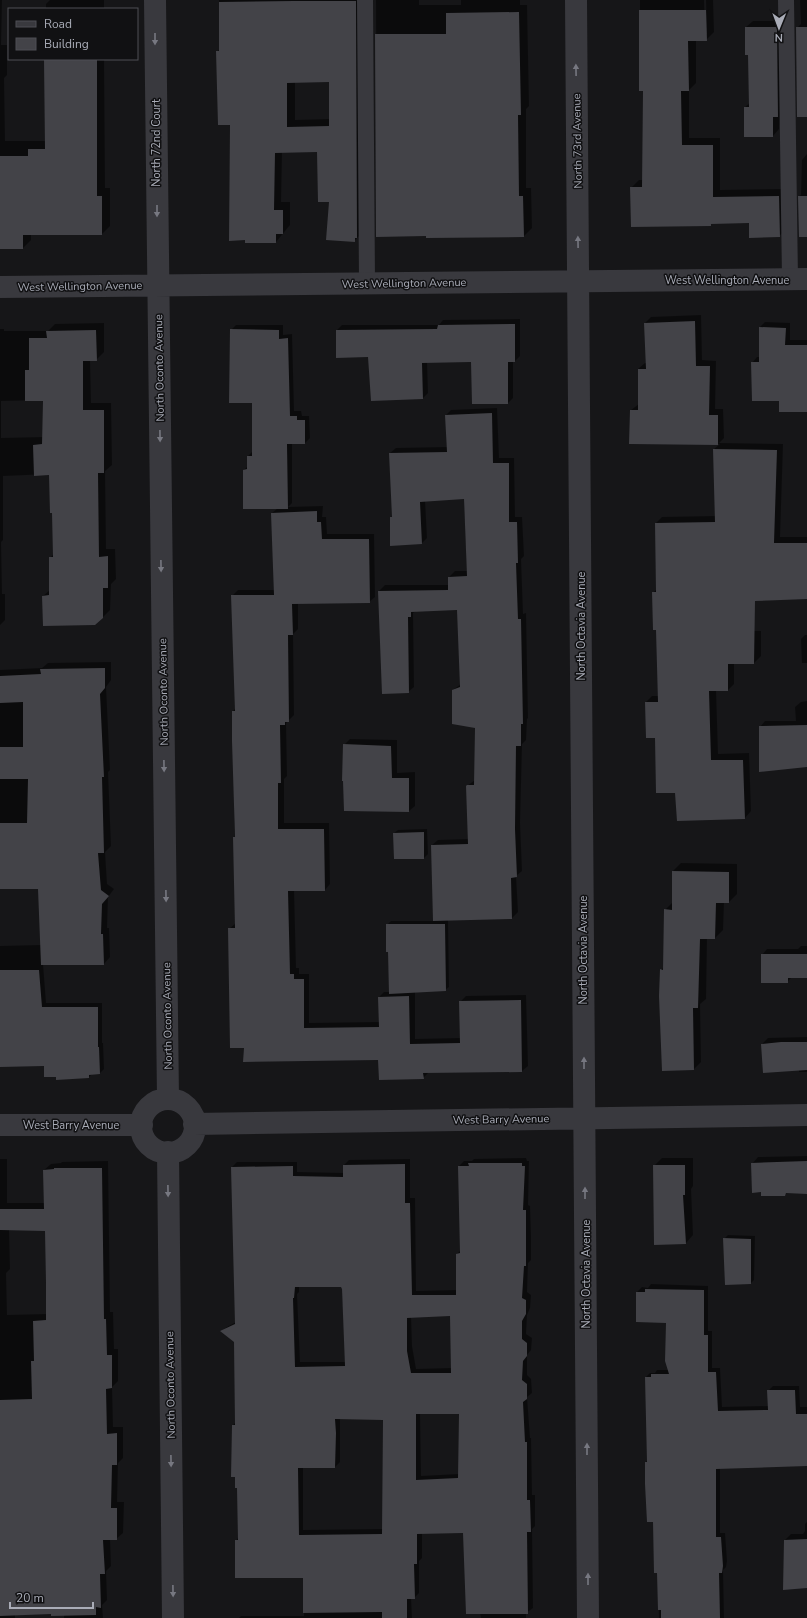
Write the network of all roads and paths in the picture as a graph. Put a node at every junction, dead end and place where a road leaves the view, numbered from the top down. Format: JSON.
{"nodes":[{"id":1,"x":155,"y":0,"type":"edge"},
{"id":2,"x":365,"y":0,"type":"edge"},
{"id":3,"x":576,"y":0,"type":"edge"},
{"id":4,"x":786,"y":0,"type":"edge"},
{"id":5,"x":799,"y":279,"type":"edge"},
{"id":6,"x":578,"y":281,"type":"junction"},
{"id":7,"x":367,"y":283,"type":"junction"},
{"id":8,"x":158,"y":285,"type":"junction"},
{"id":9,"x":0,"y":287,"type":"edge"},
{"id":10,"x":168,"y":1099,"type":"junction"},
{"id":11,"x":807,"y":1115,"type":"edge"},
{"id":12,"x":585,"y":1118,"type":"junction"},
{"id":13,"x":194,"y":1124,"type":"junction"},
{"id":14,"x":0,"y":1125,"type":"edge"},
{"id":15,"x":142,"y":1125,"type":"junction"},
{"id":16,"x":168,"y":1152,"type":"junction"},
{"id":17,"x":173,"y":1618,"type":"edge"},
{"id":18,"x":588,"y":1618,"type":"edge"}],
"edges":[{"from":1,"to":8,"type":"street","name":"North 72nd Court","one_way":true},
{"from":2,"to":7,"type":"lane"},
{"from":6,"to":3,"type":"street","name":"North 73rd Avenue","one_way":true},
{"from":4,"to":5,"type":"lane"},
{"from":5,"to":6,"type":"street","name":"West Wellington Avenue"},
{"from":6,"to":7,"type":"street","name":"West Wellington Avenue"},
{"from":12,"to":6,"type":"street","name":"North Octavia Avenue","one_way":true},
{"from":7,"to":8,"type":"street","name":"West Wellington Avenue"},
{"from":8,"to":9,"type":"street","name":"West Wellington Avenue"},
{"from":8,"to":10,"type":"street","name":"North Oconto Avenue","one_way":true},
{"from":10,"to":13,"type":"street"},
{"from":10,"to":15,"type":"street"},
{"from":11,"to":12,"type":"street","name":"West Barry Avenue"},
{"from":12,"to":13,"type":"street","name":"West Barry Avenue"},
{"from":18,"to":12,"type":"street","name":"North Octavia Avenue","one_way":true},
{"from":13,"to":16,"type":"street"},
{"from":14,"to":15,"type":"street","name":"West Barry Avenue"},
{"from":15,"to":16,"type":"street"},
{"from":16,"to":17,"type":"street","name":"North Oconto Avenue","one_way":true}]}
